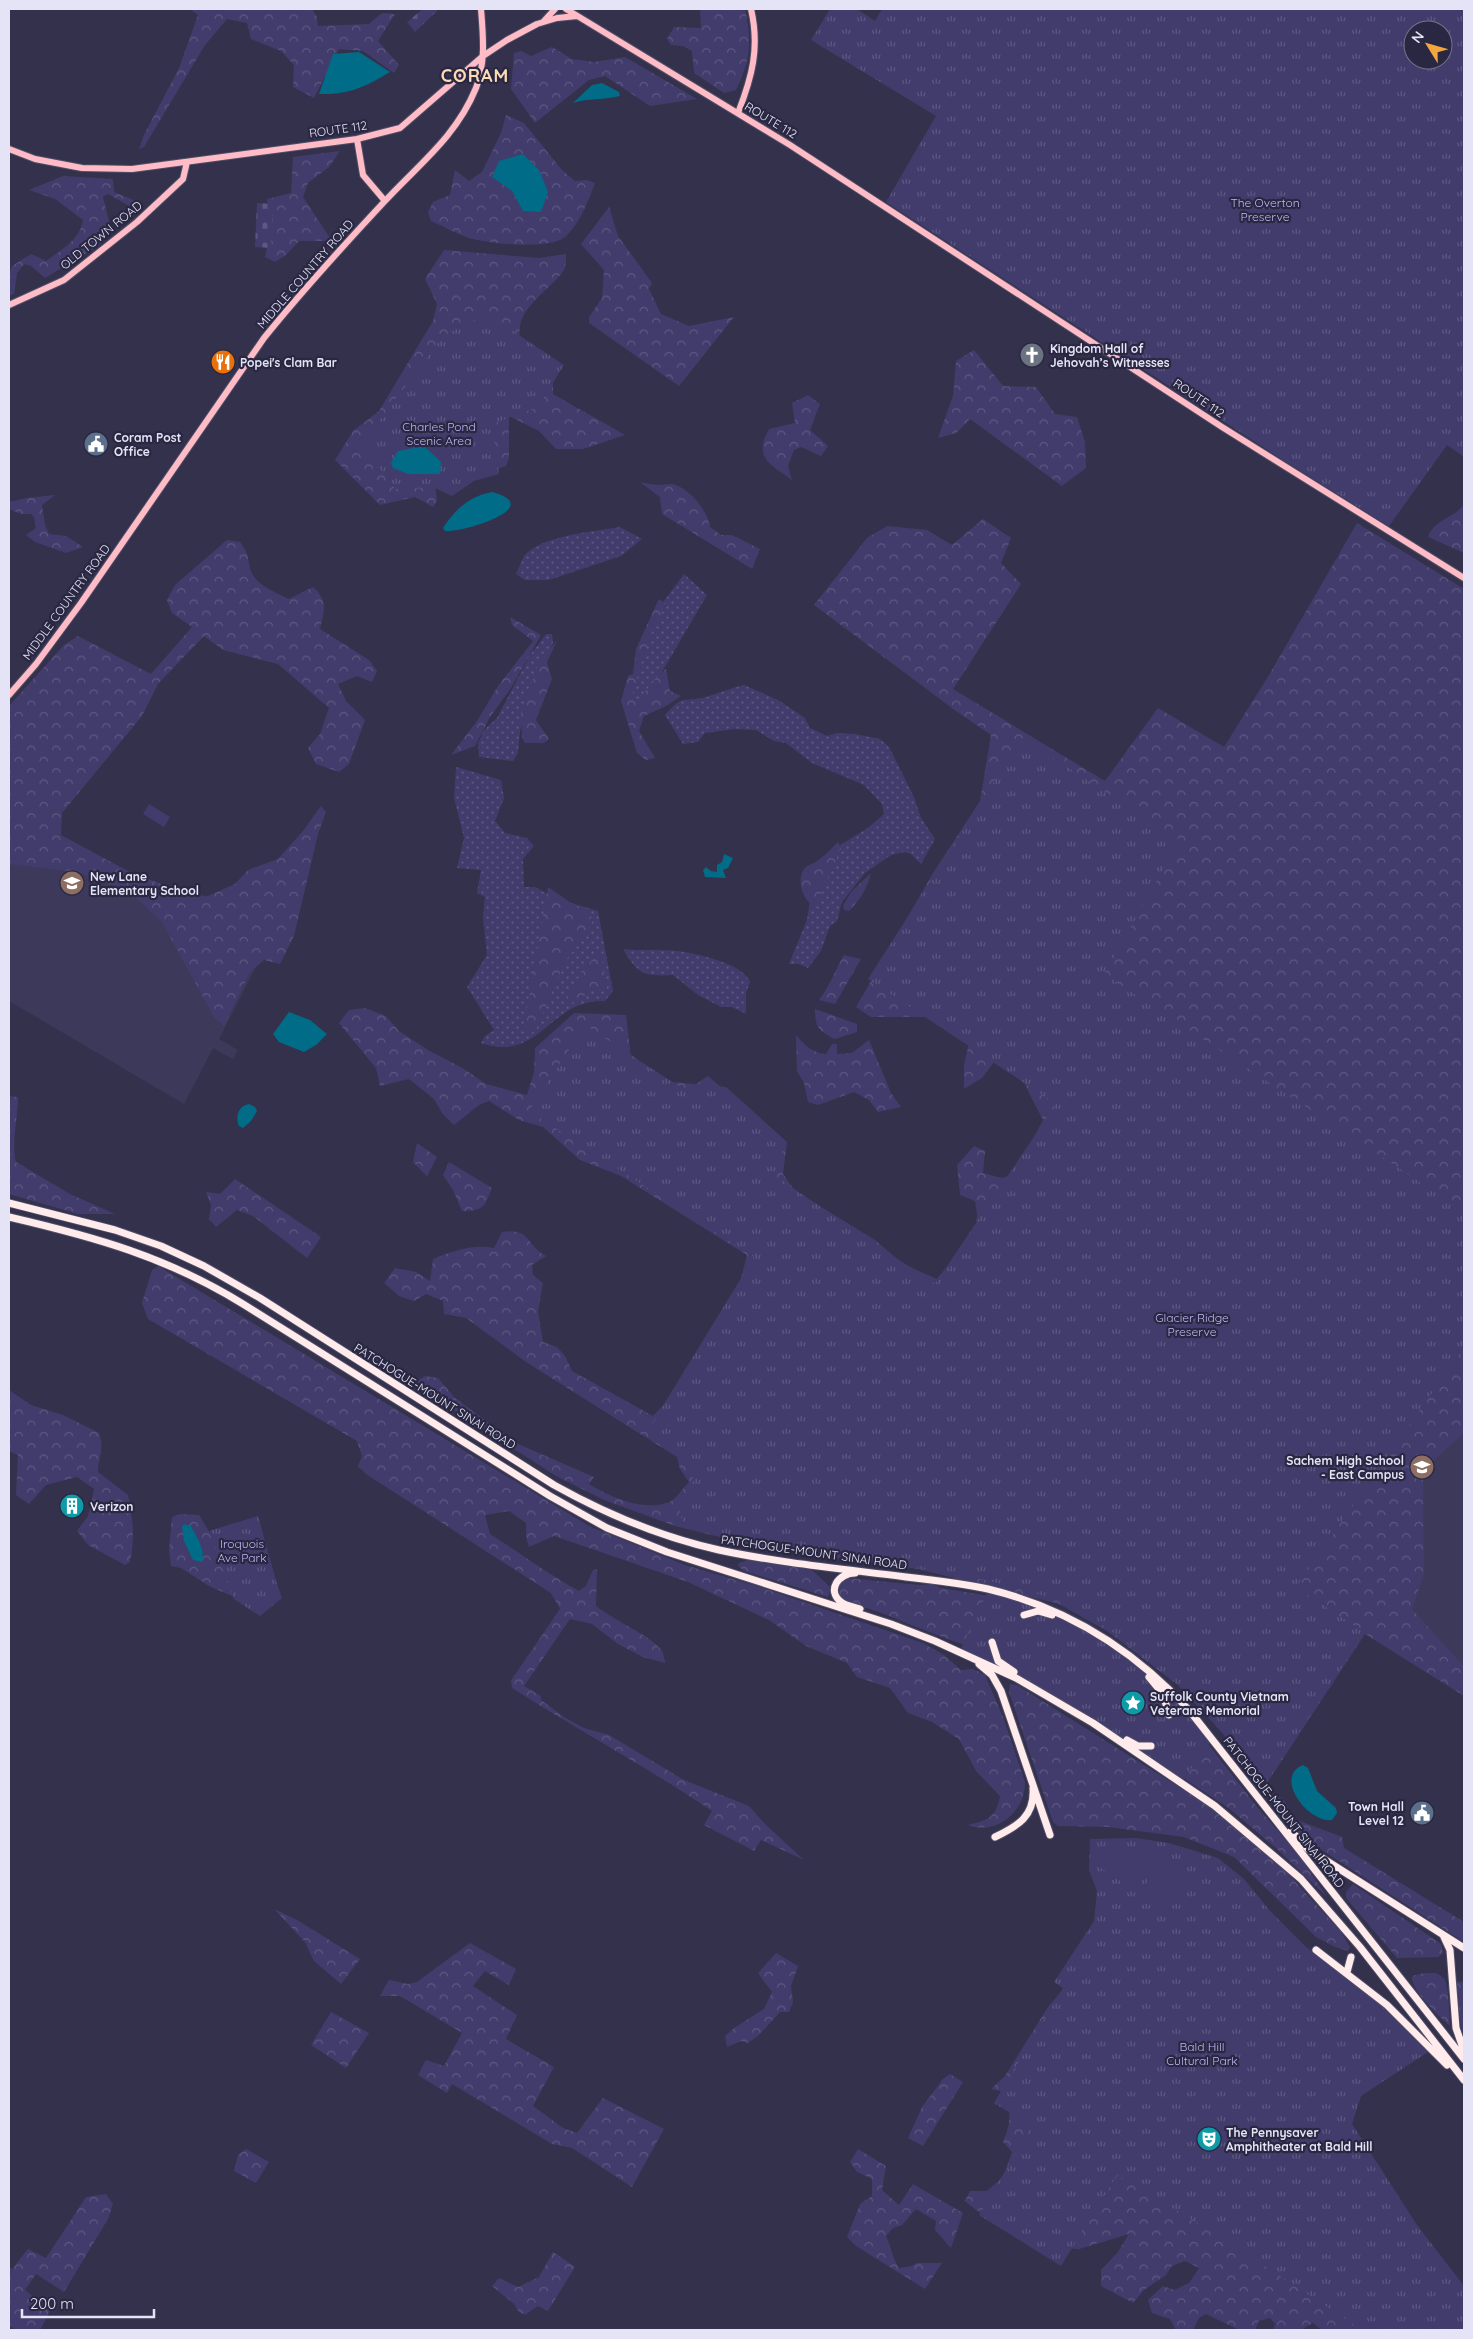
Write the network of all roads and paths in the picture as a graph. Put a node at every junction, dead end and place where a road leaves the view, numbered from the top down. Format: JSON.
{"nodes":[{"id":1,"x":481,"y":9,"type":"edge"},
{"id":2,"x":555,"y":9,"type":"edge"},
{"id":3,"x":566,"y":9,"type":"edge"},
{"id":4,"x":751,"y":9,"type":"edge"},
{"id":5,"x":578,"y":16,"type":"junction"},
{"id":6,"x":543,"y":22,"type":"junction"},
{"id":7,"x":483,"y":56,"type":"junction"},
{"id":8,"x":738,"y":114,"type":"junction"},
{"id":9,"x":358,"y":139,"type":"junction"},
{"id":10,"x":9,"y":149,"type":"edge"},
{"id":11,"x":187,"y":162,"type":"junction"},
{"id":12,"x":385,"y":201,"type":"junction"},
{"id":13,"x":9,"y":305,"type":"edge"},
{"id":14,"x":1464,"y":578,"type":"edge"},
{"id":15,"x":9,"y":695,"type":"edge"},
{"id":16,"x":9,"y":1203,"type":"edge"},
{"id":17,"x":9,"y":1217,"type":"edge"},
{"id":18,"x":905,"y":1577,"type":"junction"},
{"id":19,"x":1024,"y":1614,"type":"dead end"},
{"id":20,"x":1075,"y":1621,"type":"junction"},
{"id":21,"x":891,"y":1624,"type":"junction"},
{"id":22,"x":992,"y":1642,"type":"dead end"},
{"id":23,"x":960,"y":1651,"type":"junction"},
{"id":24,"x":1130,"y":1656,"type":"junction"},
{"id":25,"x":1038,"y":1690,"type":"junction"},
{"id":26,"x":1169,"y":1715,"type":"dead end"},
{"id":27,"x":1093,"y":1723,"type":"junction"},
{"id":28,"x":1151,"y":1746,"type":"dead end"},
{"id":29,"x":1033,"y":1780,"type":"junction"},
{"id":30,"x":1255,"y":1793,"type":"junction"},
{"id":31,"x":1050,"y":1835,"type":"dead end"},
{"id":32,"x":995,"y":1837,"type":"dead end"},
{"id":33,"x":1443,"y":1935,"type":"junction"},
{"id":34,"x":1464,"y":1948,"type":"edge"},
{"id":35,"x":1316,"y":1950,"type":"dead end"},
{"id":36,"x":1351,"y":1957,"type":"dead end"},
{"id":37,"x":1347,"y":1972,"type":"junction"},
{"id":38,"x":1464,"y":2051,"type":"edge"},
{"id":39,"x":1464,"y":2059,"type":"edge"},
{"id":40,"x":1464,"y":2080,"type":"edge"},
{"id":41,"x":1464,"y":2086,"type":"edge"}],
"edges":[{"from":1,"to":7,"type":"main road","name":"MIDDLE COUNTRY ROAD"},
{"from":2,"to":6,"type":"main road"},
{"from":3,"to":5,"type":"main road"},
{"from":4,"to":8,"type":"main road"},
{"from":5,"to":6,"type":"main road","name":"ROUTE 112"},
{"from":5,"to":8,"type":"main road","name":"ROUTE 112"},
{"from":6,"to":7,"type":"main road","name":"ROUTE 112"},
{"from":7,"to":9,"type":"main road","name":"ROUTE 112"},
{"from":7,"to":12,"type":"main road","name":"MIDDLE COUNTRY ROAD"},
{"from":8,"to":14,"type":"main road","name":"ROUTE 112"},
{"from":9,"to":11,"type":"main road","name":"ROUTE 112"},
{"from":9,"to":12,"type":"main road"},
{"from":10,"to":11,"type":"main road","name":"ROUTE 112"},
{"from":11,"to":13,"type":"main road","name":"OLD TOWN ROAD"},
{"from":12,"to":15,"type":"main road","name":"MIDDLE COUNTRY ROAD"},
{"from":16,"to":18,"type":"highway","name":"PATCHOGUE-MOUNT SINAI ROAD"},
{"from":17,"to":21,"type":"highway","name":"PATCHOGUE-MOUNT SINAI ROAD"},
{"from":18,"to":20,"type":"highway","name":"PATCHOGUE-MOUNT SINAI ROAD"},
{"from":18,"to":21,"type":"highway"},
{"from":19,"to":20,"type":"highway"},
{"from":20,"to":24,"type":"highway","name":"PATCHOGUE-MOUNT SINAI ROAD"},
{"from":21,"to":23,"type":"highway","name":"PATCHOGUE-MOUNT SINAI ROAD"},
{"from":22,"to":25,"type":"highway"},
{"from":23,"to":25,"type":"highway","name":"PATCHOGUE-MOUNT SINAI ROAD"},
{"from":23,"to":29,"type":"highway"},
{"from":24,"to":26,"type":"highway"},
{"from":24,"to":30,"type":"highway","name":"PATCHOGUE-MOUNT SINAI ROAD"},
{"from":25,"to":27,"type":"highway","name":"PATCHOGUE-MOUNT SINAI ROAD"},
{"from":27,"to":28,"type":"highway"},
{"from":27,"to":40,"type":"highway","name":"PATCHOGUE-MOUNT SINAI ROAD"},
{"from":29,"to":31,"type":"highway"},
{"from":29,"to":32,"type":"highway"},
{"from":30,"to":33,"type":"highway"},
{"from":30,"to":39,"type":"highway","name":"PATCHOGUE-MOUNT SINAI ROAD"},
{"from":33,"to":34,"type":"highway"},
{"from":33,"to":38,"type":"highway"},
{"from":35,"to":37,"type":"highway"},
{"from":36,"to":37,"type":"highway"},
{"from":37,"to":41,"type":"highway"}]}
